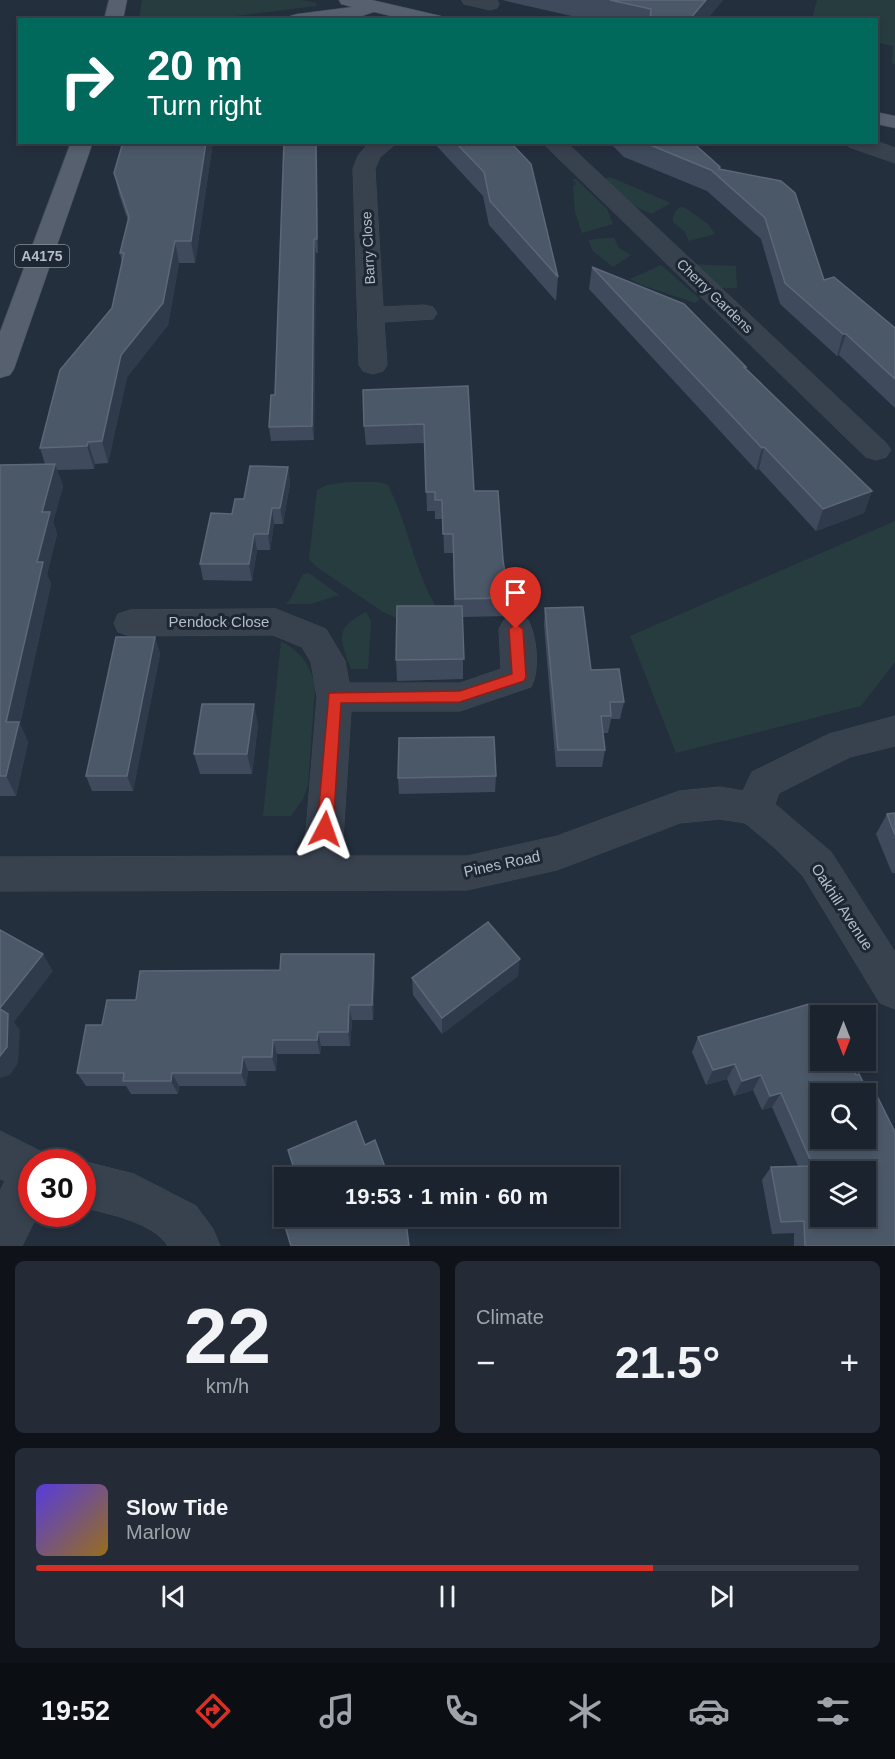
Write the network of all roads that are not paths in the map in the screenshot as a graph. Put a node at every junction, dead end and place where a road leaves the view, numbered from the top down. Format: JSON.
{"nodes":[{"id":1,"x":118,"y":0,"type":"edge"},
{"id":2,"x":357,"y":2,"type":"edge"},
{"id":3,"x":114,"y":18,"type":"edge"},
{"id":4,"x":314,"y":18,"type":"edge"},
{"id":5,"x":425,"y":18,"type":"edge"},
{"id":6,"x":878,"y":118,"type":"edge"},
{"id":7,"x":895,"y":122,"type":"edge"},
{"id":8,"x":81,"y":144,"type":"edge"},
{"id":9,"x":383,"y":144,"type":"edge"},
{"id":10,"x":555,"y":144,"type":"edge"},
{"id":11,"x":862,"y":144,"type":"edge"},
{"id":12,"x":895,"y":156,"type":"edge"},
{"id":13,"x":424,"y":313,"type":"dead end"},
{"id":14,"x":371,"y":315,"type":"junction"},
{"id":15,"x":373,"y":365,"type":"dead end"},
{"id":16,"x":0,"y":369,"type":"edge"},
{"id":17,"x":876,"y":450,"type":"dead end"},
{"id":18,"x":130,"y":623,"type":"dead end"},
{"id":19,"x":516,"y":629,"type":"dead end"},
{"id":20,"x":334,"y":697,"type":"junction"},
{"id":21,"x":895,"y":731,"type":"edge"},
{"id":22,"x":754,"y":809,"type":"junction"},
{"id":23,"x":0,"y":874,"type":"edge"},
{"id":24,"x":322,"y":874,"type":"junction"},
{"id":25,"x":895,"y":989,"type":"edge"},
{"id":26,"x":0,"y":1154,"type":"edge"},
{"id":27,"x":18,"y":1165,"type":"edge"},
{"id":28,"x":96,"y":1188,"type":"edge"},
{"id":29,"x":18,"y":1203,"type":"edge"},
{"id":30,"x":0,"y":1241,"type":"edge"},
{"id":31,"x":196,"y":1246,"type":"edge"}],
"edges":[{"from":1,"to":3,"type":"main road"},
{"from":2,"to":4,"type":"main road"},
{"from":2,"to":5,"type":"main road"},
{"from":6,"to":7,"type":"main road"},
{"from":8,"to":16,"type":"main road","number":"A4175"},
{"from":9,"to":14,"type":"street","name":"Barry Close"},
{"from":10,"to":17,"type":"street","name":"Cherry Gardens"},
{"from":11,"to":12,"type":"street"},
{"from":13,"to":14,"type":"street"},
{"from":14,"to":15,"type":"street","name":"Barry Close"},
{"from":18,"to":20,"type":"street","name":"Pendock Close"},
{"from":19,"to":20,"type":"street"},
{"from":20,"to":24,"type":"street","name":"Pendock Close"},
{"from":21,"to":22,"type":"street"},
{"from":22,"to":24,"type":"street","name":"Pines Road"},
{"from":22,"to":25,"type":"street","name":"Oakhill Avenue"},
{"from":23,"to":24,"type":"street","name":"Pines Road"},
{"from":26,"to":27,"type":"street"},
{"from":28,"to":31,"type":"street"},
{"from":29,"to":30,"type":"street"}]}
